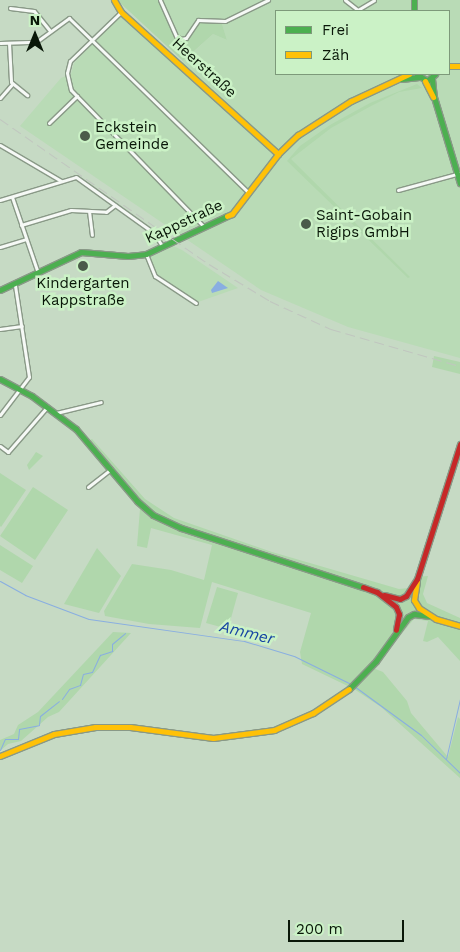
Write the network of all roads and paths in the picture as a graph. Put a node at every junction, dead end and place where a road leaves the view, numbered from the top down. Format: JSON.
{"nodes":[{"id":1,"x":114,"y":0,"type":"edge"},
{"id":2,"x":160,"y":0,"type":"edge"},
{"id":3,"x":268,"y":0,"type":"edge"},
{"id":4,"x":344,"y":0,"type":"edge"},
{"id":5,"x":374,"y":0,"type":"edge"},
{"id":6,"x":10,"y":8,"type":"dead end"},
{"id":7,"x":356,"y":10,"type":"edge"},
{"id":8,"x":359,"y":10,"type":"edge"},
{"id":9,"x":122,"y":12,"type":"junction"},
{"id":10,"x":50,"y":31,"type":"junction"},
{"id":11,"x":91,"y":40,"type":"junction"},
{"id":12,"x":0,"y":43,"type":"edge"},
{"id":13,"x":9,"y":43,"type":"junction"},
{"id":14,"x":407,"y":75,"type":"edge"},
{"id":15,"x":418,"y":76,"type":"edge"},
{"id":16,"x":433,"y":76,"type":"edge"},
{"id":17,"x":397,"y":80,"type":"junction"},
{"id":18,"x":425,"y":81,"type":"junction"},
{"id":19,"x":12,"y":84,"type":"junction"},
{"id":20,"x":27,"y":95,"type":"dead end"},
{"id":21,"x":77,"y":96,"type":"junction"},
{"id":22,"x":434,"y":97,"type":"junction"},
{"id":23,"x":0,"y":98,"type":"edge"},
{"id":24,"x":49,"y":123,"type":"dead end"},
{"id":25,"x":0,"y":145,"type":"edge"},
{"id":26,"x":278,"y":154,"type":"junction"},
{"id":27,"x":459,"y":173,"type":"edge"},
{"id":28,"x":61,"y":181,"type":"junction"},
{"id":29,"x":460,"y":184,"type":"edge"},
{"id":30,"x":398,"y":190,"type":"dead end"},
{"id":31,"x":249,"y":193,"type":"junction"},
{"id":32,"x":12,"y":197,"type":"junction"},
{"id":33,"x":0,"y":200,"type":"edge"},
{"id":34,"x":115,"y":204,"type":"junction"},
{"id":35,"x":89,"y":211,"type":"junction"},
{"id":36,"x":21,"y":225,"type":"junction"},
{"id":37,"x":204,"y":227,"type":"junction"},
{"id":38,"x":92,"y":235,"type":"dead end"},
{"id":39,"x":26,"y":239,"type":"junction"},
{"id":40,"x":162,"y":246,"type":"junction"},
{"id":41,"x":0,"y":247,"type":"edge"},
{"id":42,"x":146,"y":254,"type":"junction"},
{"id":43,"x":38,"y":273,"type":"junction"},
{"id":44,"x":15,"y":285,"type":"junction"},
{"id":45,"x":0,"y":290,"type":"edge"},
{"id":46,"x":196,"y":303,"type":"dead end"},
{"id":47,"x":22,"y":326,"type":"junction"},
{"id":48,"x":0,"y":329,"type":"edge"},
{"id":49,"x":0,"y":379,"type":"edge"},
{"id":50,"x":22,"y":390,"type":"junction"},
{"id":51,"x":101,"y":402,"type":"dead end"},
{"id":52,"x":47,"y":407,"type":"junction"},
{"id":53,"x":56,"y":413,"type":"junction"},
{"id":54,"x":0,"y":415,"type":"edge"},
{"id":55,"x":460,"y":444,"type":"edge"},
{"id":56,"x":0,"y":446,"type":"edge"},
{"id":57,"x":112,"y":469,"type":"junction"},
{"id":58,"x":88,"y":488,"type":"dead end"},
{"id":59,"x":417,"y":579,"type":"junction"},
{"id":60,"x":382,"y":595,"type":"junction"},
{"id":61,"x":403,"y":598,"type":"junction"},
{"id":62,"x":416,"y":602,"type":"junction"},
{"id":63,"x":396,"y":608,"type":"junction"},
{"id":64,"x":399,"y":614,"type":"junction"},
{"id":65,"x":414,"y":614,"type":"junction"},
{"id":66,"x":430,"y":616,"type":"junction"},
{"id":67,"x":408,"y":617,"type":"junction"},
{"id":68,"x":460,"y":626,"type":"edge"},
{"id":69,"x":396,"y":630,"type":"junction"},
{"id":70,"x":0,"y":756,"type":"edge"}],
"edges":[{"from":1,"to":9,"type":"street","name":"Heerstraße"},
{"from":2,"to":3,"type":"street"},
{"from":4,"to":7,"type":"street"},
{"from":5,"to":8,"type":"street"},
{"from":6,"to":10,"type":"street"},
{"from":9,"to":11,"type":"street"},
{"from":9,"to":26,"type":"street","name":"Heerstraße"},
{"from":10,"to":11,"type":"street"},
{"from":10,"to":13,"type":"street"},
{"from":11,"to":21,"type":"street"},
{"from":11,"to":31,"type":"street"},
{"from":12,"to":13,"type":"street"},
{"from":13,"to":19,"type":"street"},
{"from":14,"to":17,"type":"street","name":"Kappstraße"},
{"from":15,"to":17,"type":"street","name":"Kappstraße"},
{"from":15,"to":18,"type":"street"},
{"from":16,"to":18,"type":"street"},
{"from":16,"to":22,"type":"street"},
{"from":17,"to":26,"type":"street","name":"Kappstraße"},
{"from":18,"to":22,"type":"street"},
{"from":19,"to":20,"type":"street"},
{"from":19,"to":23,"type":"street"},
{"from":21,"to":24,"type":"street"},
{"from":21,"to":37,"type":"street"},
{"from":22,"to":27,"type":"street"},
{"from":25,"to":28,"type":"street"},
{"from":26,"to":31,"type":"street","name":"Kappstraße"},
{"from":27,"to":29,"type":"street"},
{"from":27,"to":30,"type":"street"},
{"from":28,"to":32,"type":"street"},
{"from":28,"to":34,"type":"street"},
{"from":31,"to":37,"type":"street","name":"Kappstraße"},
{"from":32,"to":33,"type":"street"},
{"from":32,"to":36,"type":"street"},
{"from":34,"to":35,"type":"street"},
{"from":34,"to":40,"type":"street"},
{"from":35,"to":36,"type":"street"},
{"from":35,"to":38,"type":"street"},
{"from":36,"to":39,"type":"street"},
{"from":37,"to":40,"type":"street","name":"Kappstraße"},
{"from":39,"to":41,"type":"street"},
{"from":39,"to":43,"type":"street"},
{"from":40,"to":42,"type":"street","name":"Kappstraße"},
{"from":42,"to":43,"type":"street","name":"Kappstraße"},
{"from":42,"to":46,"type":"street"},
{"from":43,"to":44,"type":"street","name":"Kappstraße"},
{"from":44,"to":45,"type":"street","name":"Kappstraße"},
{"from":44,"to":47,"type":"street"},
{"from":47,"to":48,"type":"street"},
{"from":47,"to":50,"type":"street"},
{"from":49,"to":50,"type":"street"},
{"from":50,"to":52,"type":"street"},
{"from":50,"to":54,"type":"street"},
{"from":51,"to":53,"type":"street"},
{"from":52,"to":53,"type":"street"},
{"from":52,"to":56,"type":"street"},
{"from":53,"to":57,"type":"street"},
{"from":55,"to":59,"type":"street"},
{"from":57,"to":58,"type":"street"},
{"from":57,"to":60,"type":"street"},
{"from":59,"to":61,"type":"street"},
{"from":59,"to":62,"type":"street"},
{"from":60,"to":61,"type":"street"},
{"from":60,"to":63,"type":"street"},
{"from":61,"to":62,"type":"street"},
{"from":61,"to":63,"type":"street"},
{"from":62,"to":65,"type":"street"},
{"from":62,"to":66,"type":"street"},
{"from":63,"to":64,"type":"street"},
{"from":64,"to":67,"type":"street"},
{"from":64,"to":69,"type":"street"},
{"from":65,"to":66,"type":"street"},
{"from":65,"to":67,"type":"street"},
{"from":66,"to":68,"type":"street"},
{"from":67,"to":69,"type":"street"},
{"from":69,"to":70,"type":"street"}]}
